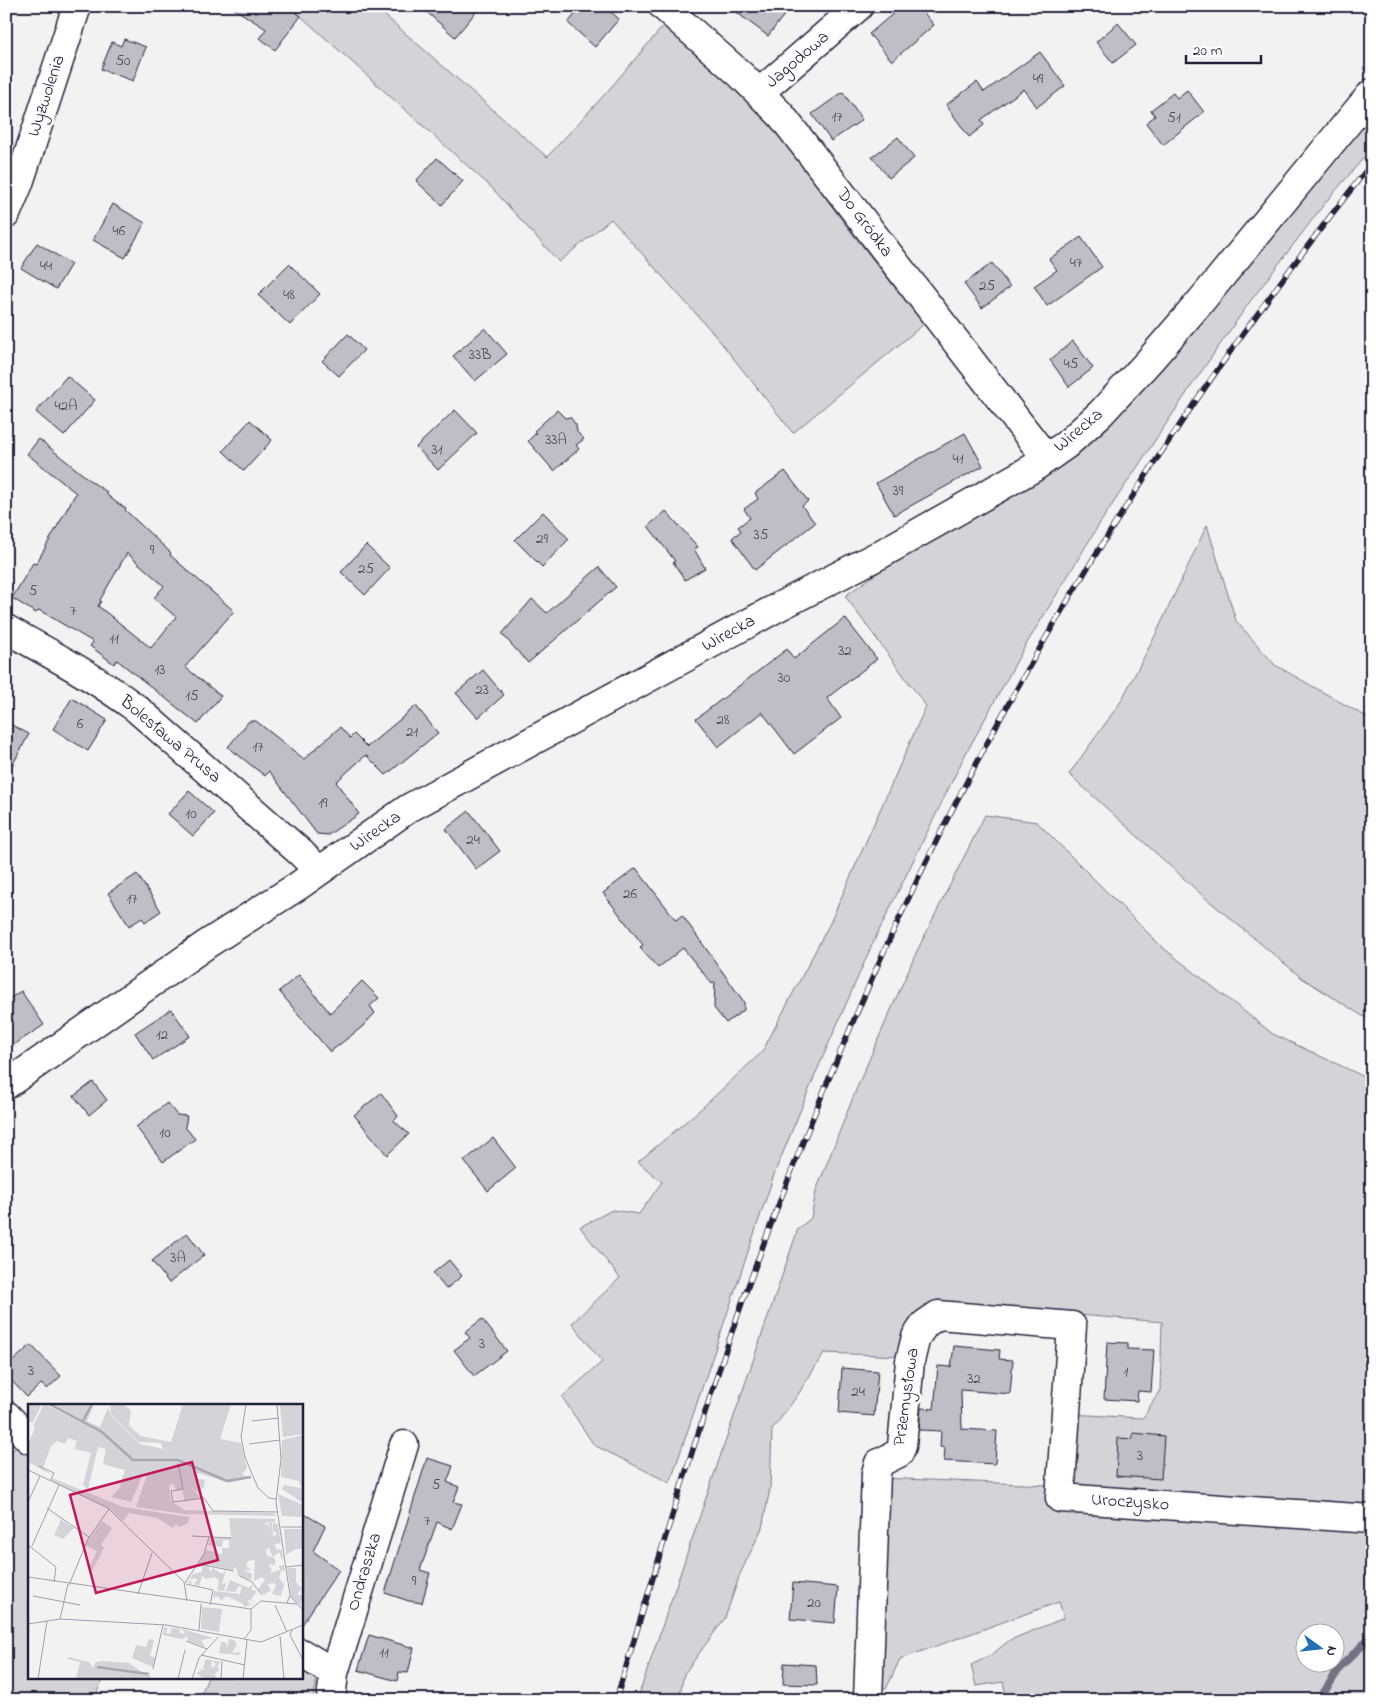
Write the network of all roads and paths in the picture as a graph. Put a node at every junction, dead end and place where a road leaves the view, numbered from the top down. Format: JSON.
{"nodes":[{"id":1,"x":77,"y":6,"type":"edge"},
{"id":2,"x":663,"y":6,"type":"edge"},
{"id":3,"x":859,"y":6,"type":"edge"},
{"id":4,"x":759,"y":93,"type":"junction"},
{"id":5,"x":1372,"y":93,"type":"edge"},
{"id":6,"x":6,"y":214,"type":"edge"},
{"id":7,"x":1046,"y":458,"type":"junction"},
{"id":8,"x":6,"y":629,"type":"edge"},
{"id":9,"x":319,"y":871,"type":"junction"},
{"id":10,"x":6,"y":1085,"type":"edge"},
{"id":11,"x":1072,"y":1326,"type":"joint"},
{"id":12,"x":404,"y":1445,"type":"dead end"},
{"id":13,"x":1372,"y":1519,"type":"edge"},
{"id":14,"x":302,"y":1654,"type":"edge"},
{"id":15,"x":334,"y":1673,"type":"junction"},
{"id":16,"x":331,"y":1700,"type":"edge"},
{"id":17,"x":868,"y":1700,"type":"edge"}],
"edges":[{"from":1,"to":6,"type":"street","name":"Wyzwolenia"},
{"from":2,"to":4,"type":"street","name":"Do Gródka"},
{"from":3,"to":4,"type":"street","name":"Jagodowa"},
{"from":4,"to":7,"type":"street","name":"Do Gródka"},
{"from":5,"to":7,"type":"street","name":"Wirecka"},
{"from":7,"to":9,"type":"street","name":"Wirecka"},
{"from":8,"to":9,"type":"street","name":"Bolesława Prusa"},
{"from":9,"to":10,"type":"street","name":"Wirecka"},
{"from":11,"to":13,"type":"street","name":"Uroczysko"},
{"from":11,"to":17,"type":"street","name":"Przemysłowa"},
{"from":12,"to":15,"type":"street","name":"Ondraszka"},
{"from":14,"to":15,"type":"street"},
{"from":15,"to":16,"type":"street","name":"Ondraszka"}]}
